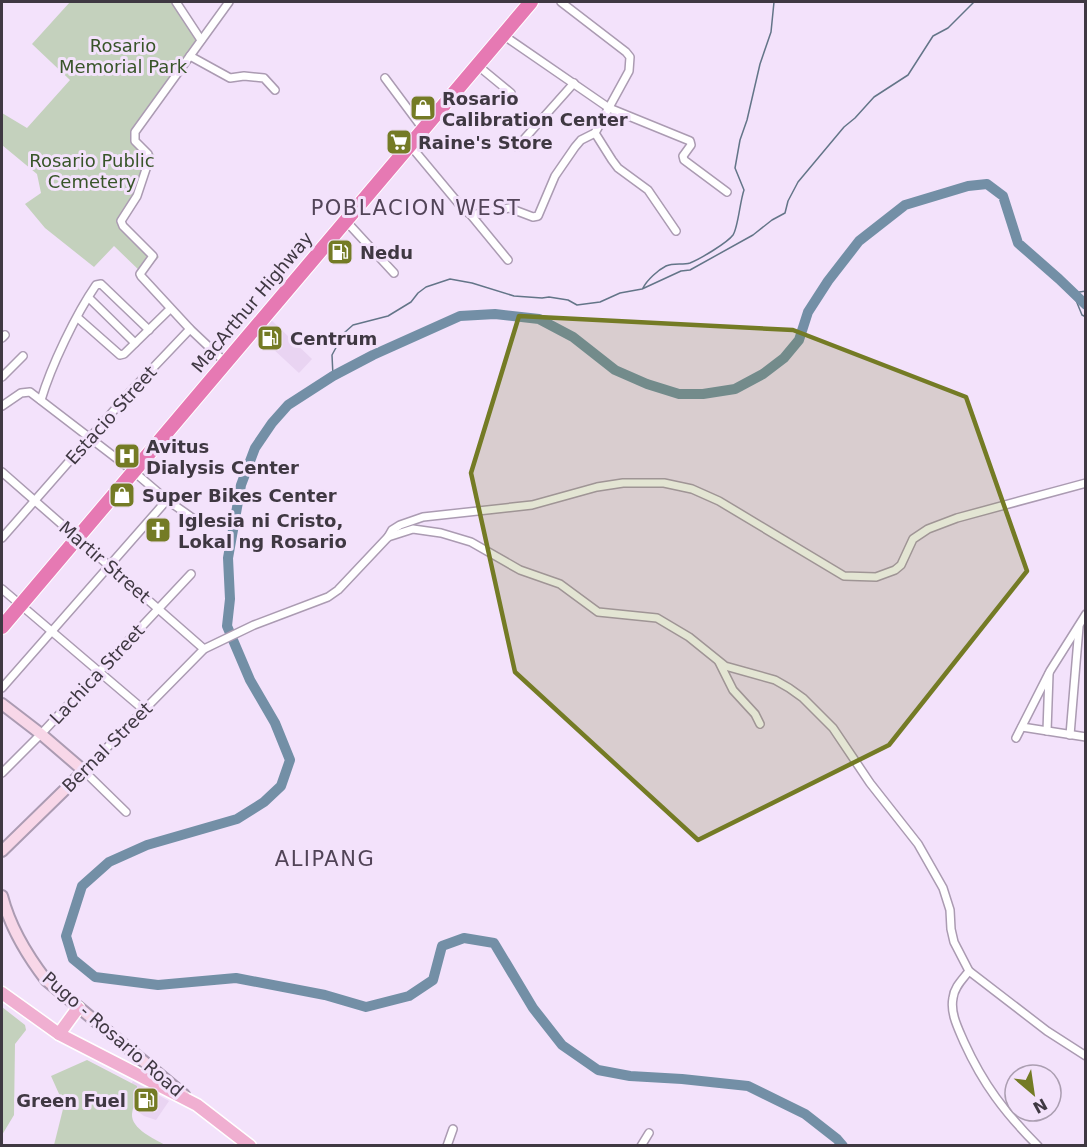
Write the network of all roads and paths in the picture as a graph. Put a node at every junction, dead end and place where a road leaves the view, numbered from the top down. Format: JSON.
{"nodes":[{"id":1,"x":176,"y":2,"type":"edge"},
{"id":2,"x":229,"y":2,"type":"edge"},
{"id":3,"x":531,"y":2,"type":"edge"},
{"id":4,"x":561,"y":2,"type":"edge"},
{"id":5,"x":503,"y":35,"type":"junction"},
{"id":6,"x":201,"y":40,"type":"junction"},
{"id":7,"x":190,"y":56,"type":"junction"},
{"id":8,"x":477,"y":65,"type":"junction"},
{"id":9,"x":386,"y":78,"type":"dead end"},
{"id":10,"x":574,"y":83,"type":"junction"},
{"id":11,"x":275,"y":90,"type":"dead end"},
{"id":12,"x":511,"y":93,"type":"dead end"},
{"id":13,"x":609,"y":108,"type":"junction"},
{"id":14,"x":423,"y":129,"type":"junction"},
{"id":15,"x":595,"y":133,"type":"junction"},
{"id":16,"x":409,"y":144,"type":"junction"},
{"id":17,"x":517,"y":147,"type":"dead end"},
{"id":18,"x":727,"y":192,"type":"dead end"},
{"id":19,"x":471,"y":215,"type":"junction"},
{"id":20,"x":345,"y":220,"type":"junction"},
{"id":21,"x":676,"y":231,"type":"dead end"},
{"id":22,"x":508,"y":260,"type":"dead end"},
{"id":23,"x":394,"y":273,"type":"dead end"},
{"id":24,"x":88,"y":298,"type":"junction"},
{"id":25,"x":171,"y":309,"type":"junction"},
{"id":26,"x":78,"y":318,"type":"junction"},
{"id":27,"x":190,"y":329,"type":"junction"},
{"id":28,"x":149,"y":330,"type":"junction"},
{"id":29,"x":135,"y":343,"type":"junction"},
{"id":30,"x":23,"y":356,"type":"dead end"},
{"id":31,"x":225,"y":362,"type":"junction"},
{"id":32,"x":2,"y":376,"type":"edge"},
{"id":33,"x":41,"y":400,"type":"junction"},
{"id":34,"x":2,"y":406,"type":"edge"},
{"id":35,"x":89,"y":438,"type":"junction"},
{"id":36,"x":133,"y":471,"type":"junction"},
{"id":37,"x":3,"y":473,"type":"edge"},
{"id":38,"x":1086,"y":483,"type":"edge"},
{"id":39,"x":167,"y":500,"type":"junction"},
{"id":40,"x":34,"y":501,"type":"junction"},
{"id":41,"x":194,"y":519,"type":"dead end"},
{"id":42,"x":388,"y":537,"type":"junction"},
{"id":43,"x":2,"y":538,"type":"edge"},
{"id":44,"x":77,"y":538,"type":"junction"},
{"id":45,"x":109,"y":565,"type":"junction"},
{"id":46,"x":191,"y":574,"type":"dead end"},
{"id":47,"x":2,"y":589,"type":"edge"},
{"id":48,"x":20,"y":605,"type":"junction"},
{"id":49,"x":159,"y":609,"type":"junction"},
{"id":50,"x":1086,"y":614,"type":"edge"},
{"id":51,"x":1080,"y":624,"type":"junction"},
{"id":52,"x":2,"y":627,"type":"edge"},
{"id":53,"x":52,"y":631,"type":"junction"},
{"id":54,"x":204,"y":649,"type":"junction"},
{"id":55,"x":719,"y":662,"type":"junction"},
{"id":56,"x":1050,"y":671,"type":"junction"},
{"id":57,"x":98,"y":672,"type":"junction"},
{"id":58,"x":2,"y":688,"type":"edge"},
{"id":59,"x":2,"y":704,"type":"edge"},
{"id":60,"x":144,"y":710,"type":"junction"},
{"id":61,"x":760,"y":724,"type":"dead end"},
{"id":62,"x":1022,"y":727,"type":"junction"},
{"id":63,"x":1047,"y":731,"type":"junction"},
{"id":64,"x":41,"y":734,"type":"junction"},
{"id":65,"x":1070,"y":735,"type":"junction"},
{"id":66,"x":1086,"y":737,"type":"edge"},
{"id":67,"x":1016,"y":738,"type":"dead end"},
{"id":68,"x":84,"y":771,"type":"junction"},
{"id":69,"x":2,"y":773,"type":"edge"},
{"id":70,"x":126,"y":812,"type":"dead end"},
{"id":71,"x":2,"y":851,"type":"edge"},
{"id":72,"x":2,"y":896,"type":"edge"},
{"id":73,"x":969,"y":971,"type":"junction"},
{"id":74,"x":2,"y":993,"type":"edge"},
{"id":75,"x":78,"y":1008,"type":"junction"},
{"id":76,"x":59,"y":1034,"type":"junction"},
{"id":77,"x":1086,"y":1056,"type":"edge"},
{"id":78,"x":197,"y":1105,"type":"junction"},
{"id":79,"x":453,"y":1129,"type":"dead end"},
{"id":80,"x":649,"y":1133,"type":"dead end"},
{"id":81,"x":250,"y":1146,"type":"edge"},
{"id":82,"x":447,"y":1146,"type":"edge"},
{"id":83,"x":641,"y":1146,"type":"edge"},
{"id":84,"x":1038,"y":1146,"type":"edge"}],
"edges":[{"from":1,"to":6,"type":"street"},
{"from":2,"to":6,"type":"street"},
{"from":3,"to":5,"type":"highway","name":"MacArthur Highway"},
{"from":4,"to":13,"type":"street"},
{"from":5,"to":8,"type":"highway","name":"MacArthur Highway"},
{"from":5,"to":10,"type":"street"},
{"from":6,"to":7,"type":"street"},
{"from":7,"to":11,"type":"street"},
{"from":7,"to":25,"type":"street"},
{"from":8,"to":12,"type":"street"},
{"from":8,"to":14,"type":"highway","name":"MacArthur Highway"},
{"from":9,"to":14,"type":"street"},
{"from":10,"to":13,"type":"street"},
{"from":10,"to":17,"type":"street"},
{"from":13,"to":15,"type":"street"},
{"from":13,"to":18,"type":"street"},
{"from":14,"to":16,"type":"highway","name":"MacArthur Highway"},
{"from":15,"to":19,"type":"street"},
{"from":15,"to":21,"type":"street"},
{"from":16,"to":19,"type":"street"},
{"from":16,"to":20,"type":"highway","name":"MacArthur Highway"},
{"from":19,"to":22,"type":"street"},
{"from":20,"to":23,"type":"street"},
{"from":20,"to":31,"type":"highway","name":"MacArthur Highway"},
{"from":24,"to":26,"type":"street"},
{"from":24,"to":28,"type":"street"},
{"from":24,"to":29,"type":"street"},
{"from":25,"to":27,"type":"street"},
{"from":25,"to":28,"type":"street"},
{"from":26,"to":29,"type":"street"},
{"from":26,"to":33,"type":"street"},
{"from":27,"to":31,"type":"street"},
{"from":27,"to":35,"type":"street","name":"Estacio Street"},
{"from":28,"to":29,"type":"street"},
{"from":30,"to":32,"type":"street"},
{"from":31,"to":36,"type":"highway","name":"MacArthur Highway"},
{"from":33,"to":34,"type":"street"},
{"from":33,"to":35,"type":"street"},
{"from":35,"to":36,"type":"street"},
{"from":35,"to":40,"type":"street","name":"Estacio Street"},
{"from":36,"to":39,"type":"street"},
{"from":36,"to":44,"type":"highway","name":"MacArthur Highway"},
{"from":37,"to":40,"type":"street","name":"Martir Street"},
{"from":38,"to":42,"type":"street","name":"Bernal Street"},
{"from":39,"to":41,"type":"street"},
{"from":39,"to":45,"type":"street"},
{"from":40,"to":43,"type":"street","name":"Estacio Street"},
{"from":40,"to":44,"type":"street","name":"Martir Street"},
{"from":42,"to":54,"type":"street","name":"Bernal Street"},
{"from":42,"to":55,"type":"street"},
{"from":44,"to":45,"type":"street","name":"Martir Street"},
{"from":44,"to":48,"type":"highway","name":"MacArthur Highway"},
{"from":45,"to":49,"type":"street","name":"Martir Street"},
{"from":45,"to":53,"type":"street"},
{"from":46,"to":49,"type":"street","name":"Lachica Street"},
{"from":47,"to":48,"type":"street"},
{"from":48,"to":52,"type":"highway","name":"MacArthur Highway"},
{"from":48,"to":53,"type":"street"},
{"from":49,"to":54,"type":"street","name":"Martir Street"},
{"from":49,"to":57,"type":"street","name":"Lachica Street"},
{"from":50,"to":51,"type":"street"},
{"from":51,"to":56,"type":"street"},
{"from":51,"to":65,"type":"street"},
{"from":53,"to":57,"type":"street"},
{"from":53,"to":58,"type":"street"},
{"from":54,"to":60,"type":"street","name":"Bernal Street"},
{"from":55,"to":61,"type":"street"},
{"from":55,"to":73,"type":"street"},
{"from":56,"to":62,"type":"street"},
{"from":56,"to":63,"type":"street"},
{"from":57,"to":60,"type":"street"},
{"from":57,"to":64,"type":"street","name":"Lachica Street"},
{"from":59,"to":64,"type":"main road"},
{"from":60,"to":68,"type":"street","name":"Bernal Street"},
{"from":62,"to":63,"type":"street"},
{"from":62,"to":67,"type":"street"},
{"from":63,"to":65,"type":"street"},
{"from":64,"to":68,"type":"main road"},
{"from":64,"to":69,"type":"street","name":"Lachica Street"},
{"from":65,"to":66,"type":"street"},
{"from":68,"to":70,"type":"street"},
{"from":68,"to":71,"type":"main road","name":"Bernal Street"},
{"from":72,"to":75,"type":"main road","name":"Pugo - Rosario Road"},
{"from":73,"to":77,"type":"street"},
{"from":73,"to":84,"type":"street"},
{"from":74,"to":76,"type":"main road","name":"Pugo - Rosario Road"},
{"from":75,"to":76,"type":"main road"},
{"from":75,"to":78,"type":"main road","name":"Pugo - Rosario Road"},
{"from":76,"to":78,"type":"main road","name":"Pugo - Rosario Road"},
{"from":78,"to":81,"type":"main road","name":"Pugo - Rosario Road"},
{"from":79,"to":82,"type":"street"},
{"from":80,"to":83,"type":"street"}]}
